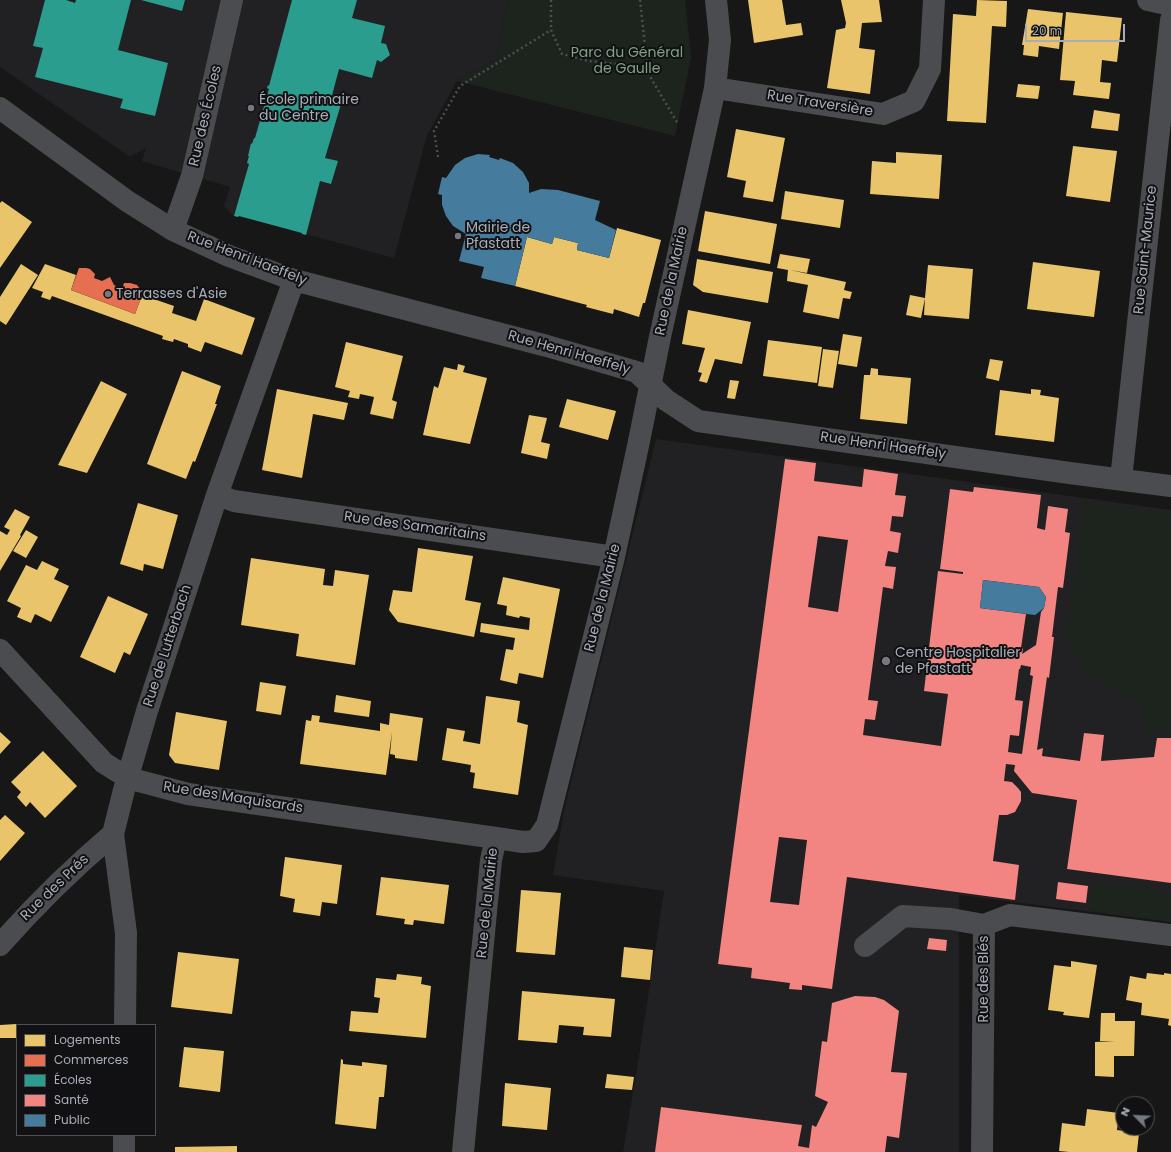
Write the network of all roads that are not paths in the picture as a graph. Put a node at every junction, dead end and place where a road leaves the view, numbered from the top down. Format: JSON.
{"nodes":[{"id":1,"x":232,"y":0,"type":"edge"},
{"id":2,"x":716,"y":0,"type":"edge"},
{"id":3,"x":934,"y":0,"type":"edge"},
{"id":4,"x":1148,"y":0,"type":"edge"},
{"id":5,"x":1171,"y":5,"type":"edge"},
{"id":6,"x":1171,"y":20,"type":"edge"},
{"id":7,"x":715,"y":88,"type":"junction"},
{"id":8,"x":0,"y":108,"type":"edge"},
{"id":9,"x":173,"y":230,"type":"junction"},
{"id":10,"x":294,"y":280,"type":"junction"},
{"id":11,"x":651,"y":385,"type":"junction"},
{"id":12,"x":1121,"y":479,"type":"junction"},
{"id":13,"x":1171,"y":486,"type":"edge"},
{"id":14,"x":217,"y":495,"type":"junction"},
{"id":15,"x":614,"y":557,"type":"junction"},
{"id":16,"x":0,"y":650,"type":"edge"},
{"id":17,"x":128,"y":778,"type":"junction"},
{"id":18,"x":113,"y":834,"type":"junction"},
{"id":19,"x":496,"y":838,"type":"junction"},
{"id":20,"x":984,"y":924,"type":"junction"},
{"id":21,"x":1171,"y":935,"type":"edge"},
{"id":22,"x":0,"y":945,"type":"edge"},
{"id":23,"x":865,"y":946,"type":"dead end"},
{"id":24,"x":125,"y":1024,"type":"edge"},
{"id":25,"x":124,"y":1136,"type":"edge"},
{"id":26,"x":124,"y":1152,"type":"edge"},
{"id":27,"x":463,"y":1152,"type":"edge"},
{"id":28,"x":982,"y":1152,"type":"edge"}],
"edges":[{"from":1,"to":9,"type":"street","name":"Rue des Écoles"},
{"from":2,"to":7,"type":"street","name":"Rue de la Mairie"},
{"from":3,"to":7,"type":"street","name":"Rue Traversière"},
{"from":4,"to":5,"type":"street"},
{"from":6,"to":12,"type":"street","name":"Rue Saint-Maurice"},
{"from":7,"to":11,"type":"street","name":"Rue de la Mairie"},
{"from":8,"to":9,"type":"street","name":"Rue Henri Haeffely"},
{"from":9,"to":10,"type":"street","name":"Rue Henri Haeffely"},
{"from":10,"to":11,"type":"street","name":"Rue Henri Haeffely"},
{"from":10,"to":14,"type":"street","name":"Rue de Lutterbach"},
{"from":11,"to":12,"type":"street","name":"Rue Henri Haeffely"},
{"from":11,"to":15,"type":"street","name":"Rue de la Mairie"},
{"from":12,"to":13,"type":"street","name":"Rue Henri Haeffely"},
{"from":14,"to":15,"type":"street","name":"Rue des Samaritains"},
{"from":14,"to":17,"type":"street","name":"Rue de Lutterbach"},
{"from":15,"to":19,"type":"street","name":"Rue de la Mairie"},
{"from":16,"to":17,"type":"street","name":"Rue des Maquisards"},
{"from":17,"to":18,"type":"street","name":"Rue de Lutterbach"},
{"from":17,"to":19,"type":"street","name":"Rue des Maquisards"},
{"from":18,"to":22,"type":"street","name":"Rue des Prés"},
{"from":18,"to":24,"type":"street","name":"Rue de Lutterbach"},
{"from":19,"to":27,"type":"street","name":"Rue de la Mairie"},
{"from":20,"to":21,"type":"street","name":"Rue des Blés"},
{"from":20,"to":23,"type":"street"},
{"from":20,"to":28,"type":"street","name":"Rue des Blés"},
{"from":25,"to":26,"type":"street"}]}
